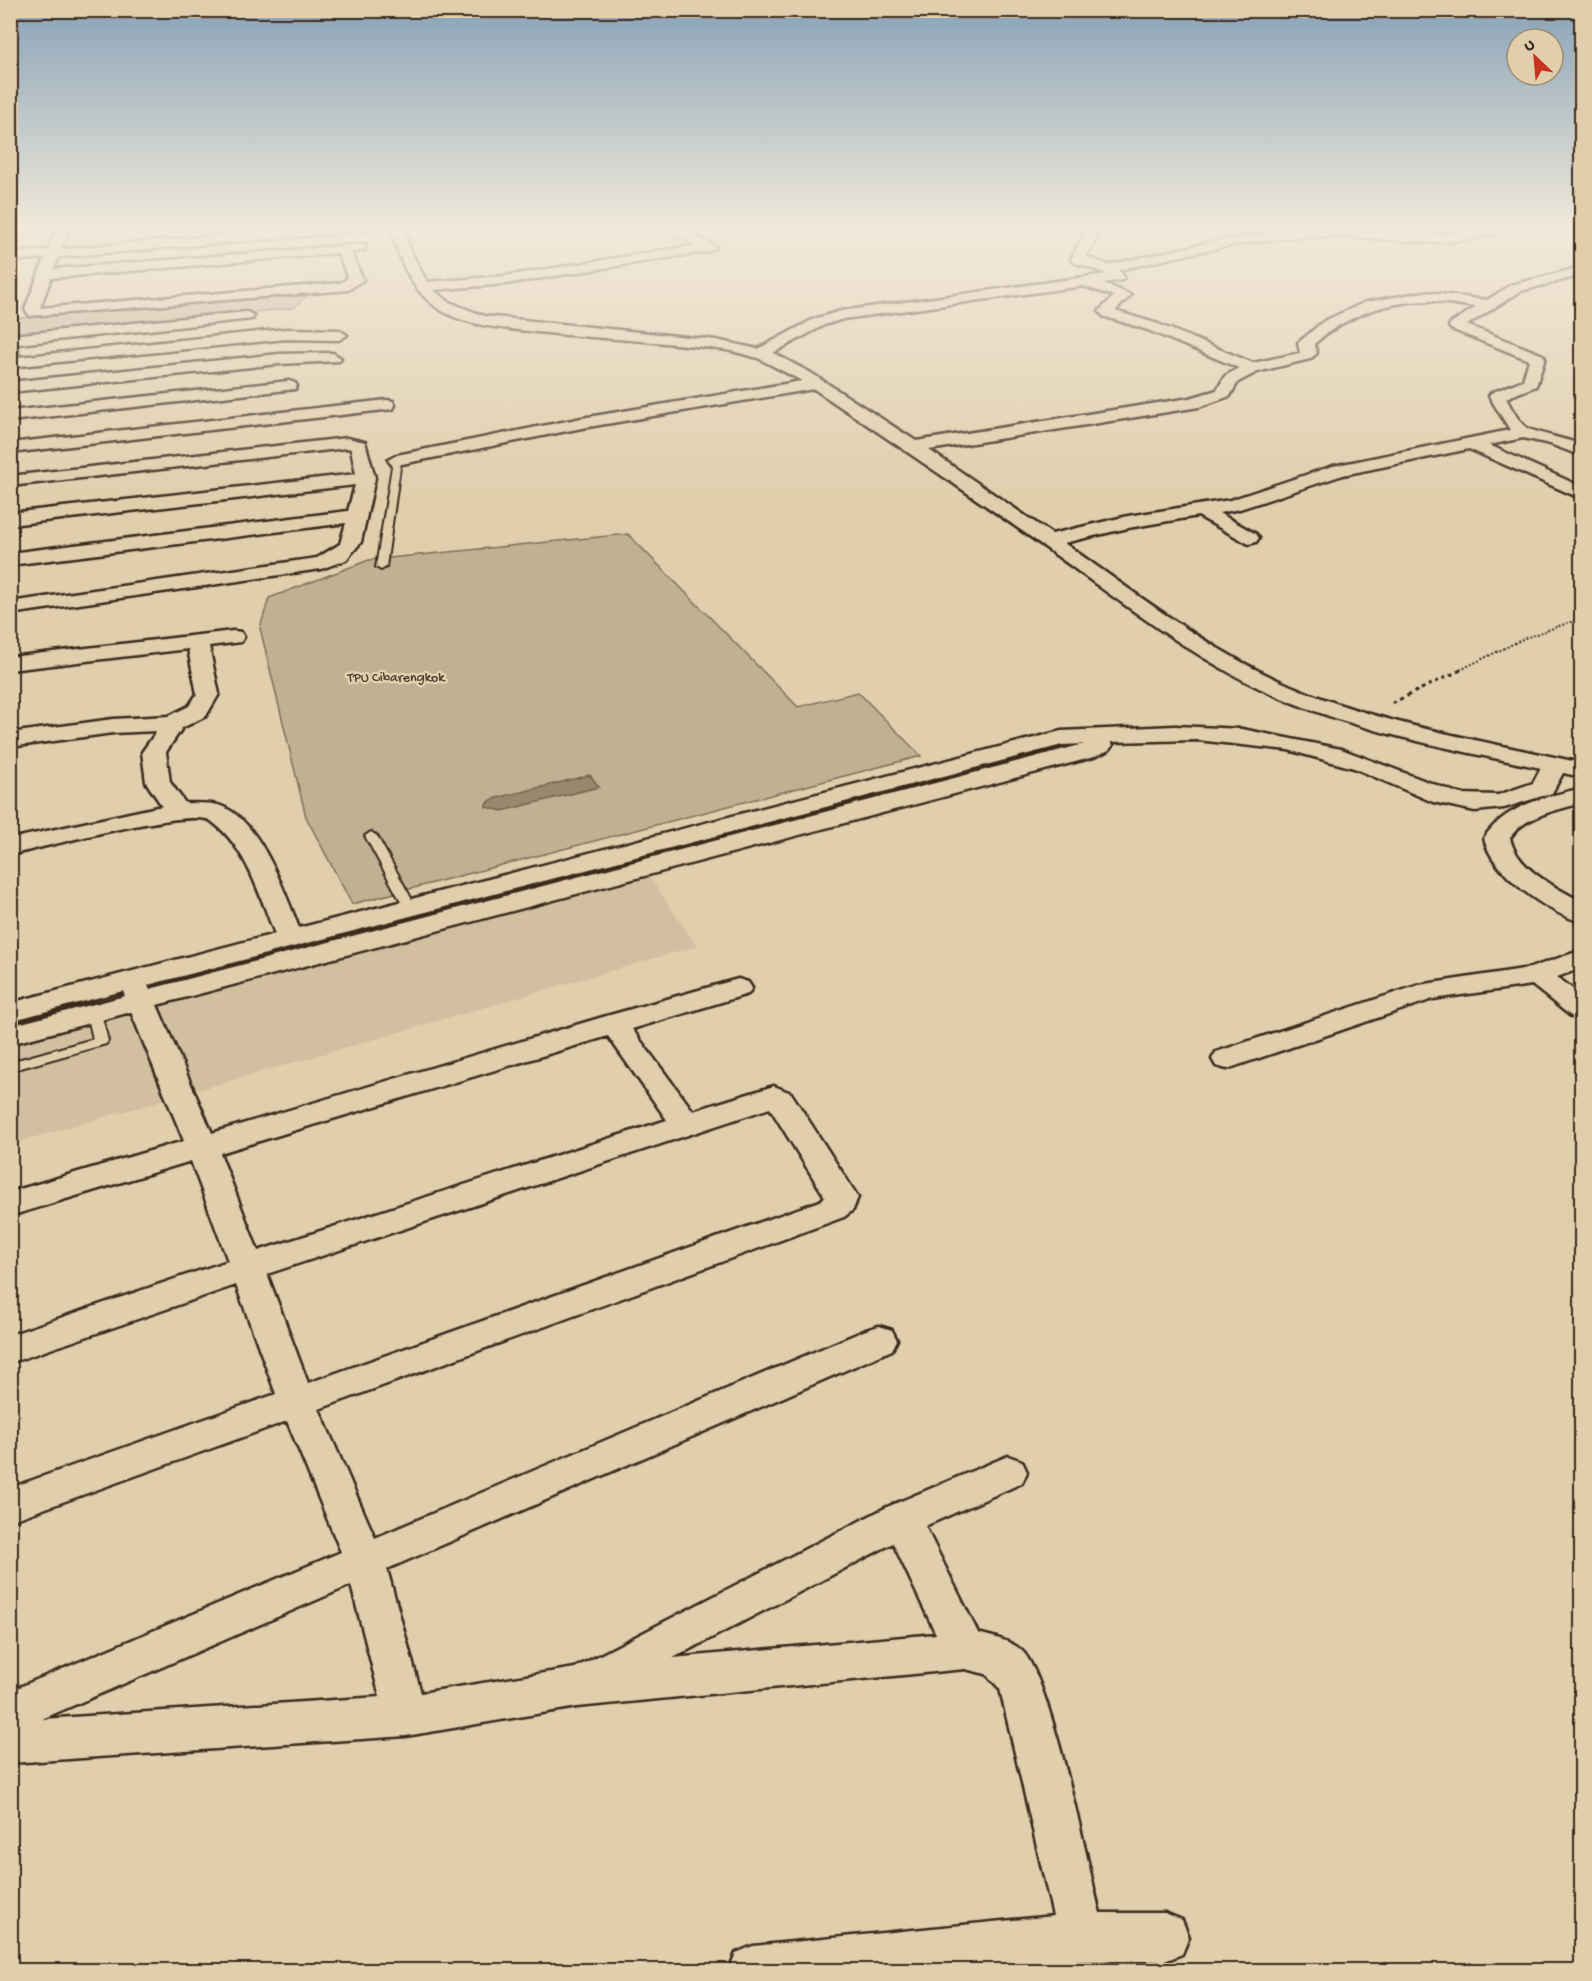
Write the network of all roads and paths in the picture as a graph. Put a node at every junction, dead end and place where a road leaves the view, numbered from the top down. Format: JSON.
{"nodes":[{"id":1,"x":223,"y":318,"type":"edge"},
{"id":2,"x":474,"y":318,"type":"edge"},
{"id":3,"x":830,"y":318,"type":"edge"},
{"id":4,"x":1126,"y":318,"type":"edge"},
{"id":5,"x":1342,"y":318,"type":"edge"},
{"id":6,"x":1469,"y":318,"type":"edge"},
{"id":7,"x":339,"y":335,"type":"dead end"},
{"id":8,"x":269,"y":336,"type":"junction"},
{"id":9,"x":760,"y":354,"type":"junction"},
{"id":10,"x":333,"y":358,"type":"dead end"},
{"id":11,"x":279,"y":359,"type":"junction"},
{"id":12,"x":10,"y":361,"type":"edge"},
{"id":13,"x":1252,"y":368,"type":"junction"},
{"id":14,"x":815,"y":384,"type":"junction"},
{"id":15,"x":289,"y":386,"type":"junction"},
{"id":16,"x":11,"y":387,"type":"edge"},
{"id":17,"x":387,"y":405,"type":"dead end"},
{"id":18,"x":11,"y":416,"type":"edge"},
{"id":19,"x":301,"y":416,"type":"junction"},
{"id":20,"x":1520,"y":432,"type":"junction"},
{"id":21,"x":1470,"y":443,"type":"junction"},
{"id":22,"x":914,"y":447,"type":"junction"},
{"id":23,"x":11,"y":448,"type":"edge"},
{"id":24,"x":1581,"y":451,"type":"edge"},
{"id":25,"x":397,"y":460,"type":"joint"},
{"id":26,"x":366,"y":478,"type":"junction"},
{"id":27,"x":10,"y":481,"type":"edge"},
{"id":28,"x":1581,"y":494,"type":"edge"},
{"id":29,"x":1202,"y":511,"type":"junction"},
{"id":30,"x":356,"y":516,"type":"junction"},
{"id":31,"x":10,"y":519,"type":"edge"},
{"id":32,"x":1249,"y":538,"type":"dead end"},
{"id":33,"x":1047,"y":541,"type":"junction"},
{"id":34,"x":10,"y":559,"type":"edge"},
{"id":35,"x":381,"y":567,"type":"dead end"},
{"id":36,"x":10,"y":608,"type":"edge"},
{"id":37,"x":1581,"y":618,"type":"edge"},
{"id":38,"x":233,"y":637,"type":"dead end"},
{"id":39,"x":197,"y":642,"type":"junction"},
{"id":40,"x":10,"y":664,"type":"edge"},
{"id":41,"x":1366,"y":718,"type":"junction"},
{"id":42,"x":174,"y":723,"type":"junction"},
{"id":43,"x":10,"y":740,"type":"edge"},
{"id":44,"x":1555,"y":764,"type":"junction"},
{"id":45,"x":1581,"y":770,"type":"edge"},
{"id":46,"x":1581,"y":795,"type":"edge"},
{"id":47,"x":177,"y":810,"type":"junction"},
{"id":48,"x":371,"y":836,"type":"dead end"},
{"id":49,"x":10,"y":847,"type":"edge"},
{"id":50,"x":480,"y":900,"type":"junction"},
{"id":51,"x":410,"y":907,"type":"junction"},
{"id":52,"x":1581,"y":914,"type":"edge"},
{"id":53,"x":290,"y":938,"type":"junction"},
{"id":54,"x":1581,"y":958,"type":"edge"},
{"id":55,"x":1537,"y":975,"type":"junction"},
{"id":56,"x":738,"y":988,"type":"dead end"},
{"id":57,"x":136,"y":990,"type":"junction"},
{"id":58,"x":10,"y":1011,"type":"edge"},
{"id":59,"x":1581,"y":1011,"type":"edge"},
{"id":60,"x":94,"y":1013,"type":"junction"},
{"id":61,"x":614,"y":1023,"type":"junction"},
{"id":62,"x":10,"y":1035,"type":"edge"},
{"id":63,"x":1227,"y":1059,"type":"dead end"},
{"id":64,"x":10,"y":1067,"type":"edge"},
{"id":65,"x":685,"y":1123,"type":"junction"},
{"id":66,"x":201,"y":1145,"type":"junction"},
{"id":67,"x":10,"y":1204,"type":"edge"},
{"id":68,"x":249,"y":1267,"type":"junction"},
{"id":69,"x":879,"y":1340,"type":"dead end"},
{"id":70,"x":10,"y":1349,"type":"edge"},
{"id":71,"x":297,"y":1401,"type":"junction"},
{"id":72,"x":1008,"y":1472,"type":"dead end"},
{"id":73,"x":10,"y":1504,"type":"edge"},
{"id":74,"x":901,"y":1519,"type":"junction"},
{"id":75,"x":364,"y":1558,"type":"junction"},
{"id":76,"x":965,"y":1650,"type":"junction"},
{"id":77,"x":577,"y":1687,"type":"junction"},
{"id":78,"x":10,"y":1712,"type":"edge"},
{"id":79,"x":406,"y":1716,"type":"junction"},
{"id":80,"x":10,"y":1742,"type":"edge"},
{"id":81,"x":1082,"y":1937,"type":"junction"},
{"id":82,"x":1165,"y":1937,"type":"dead end"},
{"id":83,"x":753,"y":1971,"type":"edge"}],
"edges":[{"from":1,"to":12,"type":"street"},
{"from":2,"to":9,"type":"street"},
{"from":3,"to":9,"type":"street"},
{"from":4,"to":13,"type":"street"},
{"from":5,"to":13,"type":"street"},
{"from":6,"to":20,"type":"street"},
{"from":7,"to":8,"type":"street"},
{"from":8,"to":11,"type":"street"},
{"from":8,"to":12,"type":"street"},
{"from":9,"to":14,"type":"street"},
{"from":10,"to":11,"type":"street"},
{"from":11,"to":15,"type":"street"},
{"from":11,"to":16,"type":"street"},
{"from":12,"to":16,"type":"street"},
{"from":13,"to":22,"type":"street"},
{"from":14,"to":22,"type":"street"},
{"from":14,"to":25,"type":"street"},
{"from":15,"to":18,"type":"street"},
{"from":15,"to":19,"type":"street"},
{"from":16,"to":18,"type":"street"},
{"from":17,"to":19,"type":"street"},
{"from":18,"to":23,"type":"street"},
{"from":19,"to":23,"type":"street"},
{"from":20,"to":21,"type":"street"},
{"from":20,"to":24,"type":"street"},
{"from":21,"to":28,"type":"street"},
{"from":21,"to":29,"type":"street"},
{"from":22,"to":33,"type":"street"},
{"from":25,"to":35,"type":"lane"},
{"from":26,"to":27,"type":"street"},
{"from":26,"to":30,"type":"street"},
{"from":26,"to":31,"type":"street"},
{"from":29,"to":32,"type":"street"},
{"from":29,"to":33,"type":"street"},
{"from":30,"to":34,"type":"street"},
{"from":30,"to":36,"type":"street"},
{"from":33,"to":41,"type":"street"},
{"from":37,"to":41,"type":"path"},
{"from":38,"to":39,"type":"street"},
{"from":39,"to":40,"type":"street"},
{"from":39,"to":42,"type":"street"},
{"from":41,"to":44,"type":"street"},
{"from":42,"to":43,"type":"street"},
{"from":42,"to":47,"type":"street"},
{"from":44,"to":45,"type":"street"},
{"from":44,"to":50,"type":"street"},
{"from":46,"to":52,"type":"street"},
{"from":47,"to":49,"type":"street"},
{"from":47,"to":53,"type":"street"},
{"from":48,"to":51,"type":"lane"},
{"from":50,"to":51,"type":"street"},
{"from":50,"to":57,"type":"street"},
{"from":51,"to":53,"type":"street"},
{"from":53,"to":57,"type":"street"},
{"from":54,"to":55,"type":"street"},
{"from":55,"to":59,"type":"street"},
{"from":55,"to":63,"type":"street"},
{"from":56,"to":61,"type":"street"},
{"from":57,"to":58,"type":"street"},
{"from":57,"to":60,"type":"street"},
{"from":57,"to":66,"type":"street"},
{"from":60,"to":62,"type":"street"},
{"from":60,"to":64,"type":"lane"},
{"from":61,"to":65,"type":"street"},
{"from":61,"to":66,"type":"street"},
{"from":65,"to":68,"type":"street"},
{"from":65,"to":71,"type":"street"},
{"from":66,"to":67,"type":"street"},
{"from":66,"to":68,"type":"street"},
{"from":68,"to":70,"type":"street"},
{"from":68,"to":71,"type":"street"},
{"from":69,"to":75,"type":"street"},
{"from":71,"to":73,"type":"street"},
{"from":71,"to":75,"type":"street"},
{"from":72,"to":74,"type":"street"},
{"from":74,"to":76,"type":"street"},
{"from":74,"to":77,"type":"street"},
{"from":75,"to":78,"type":"street"},
{"from":75,"to":79,"type":"street"},
{"from":76,"to":77,"type":"street"},
{"from":76,"to":81,"type":"street"},
{"from":77,"to":79,"type":"street"},
{"from":79,"to":80,"type":"street"},
{"from":81,"to":82,"type":"street"},
{"from":81,"to":83,"type":"street"}]}
